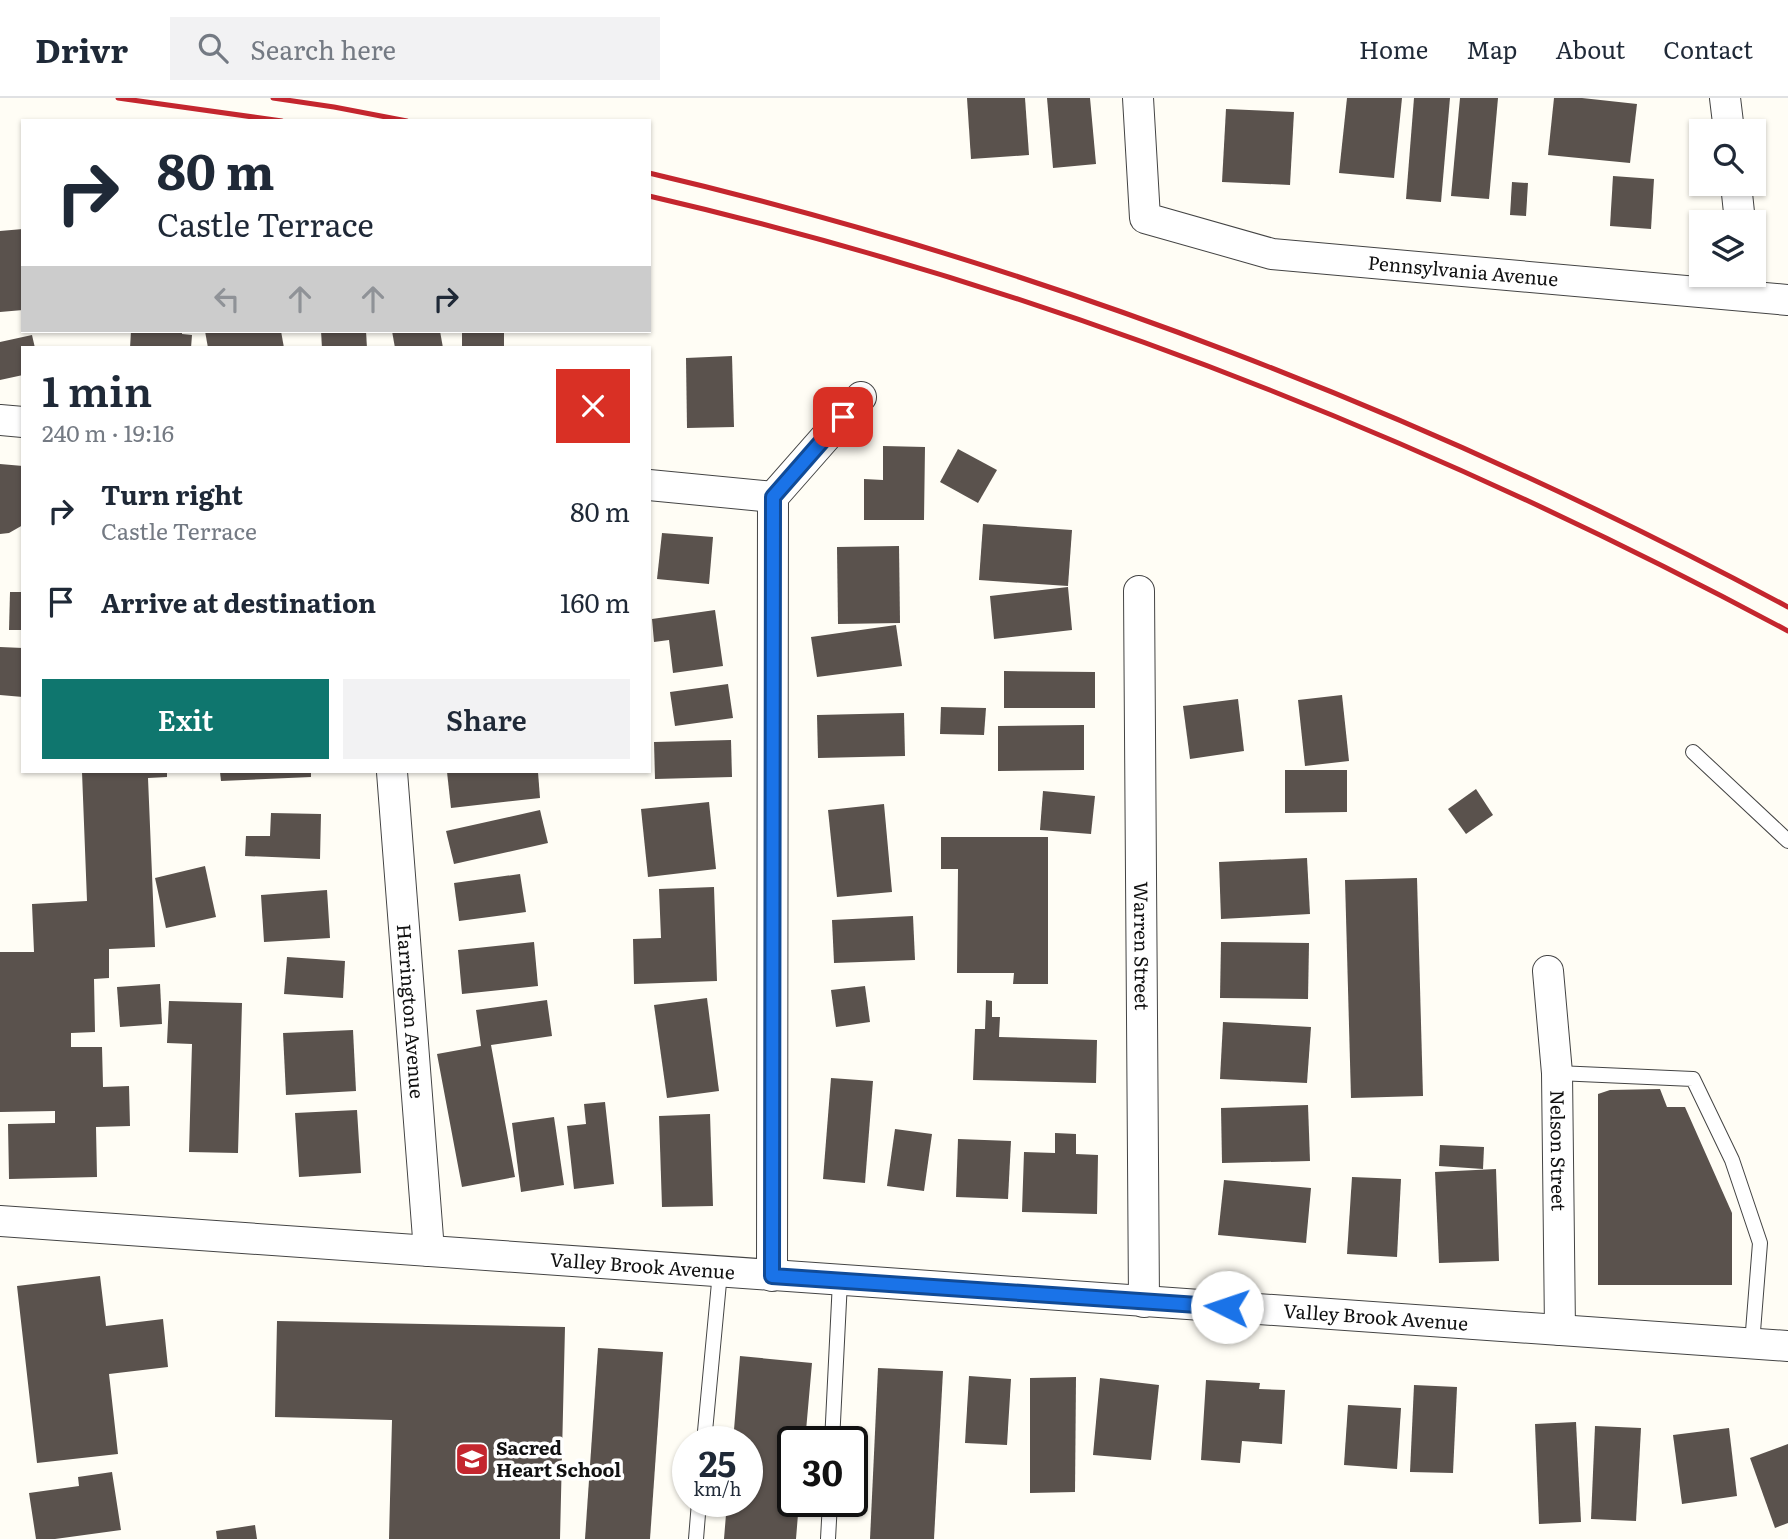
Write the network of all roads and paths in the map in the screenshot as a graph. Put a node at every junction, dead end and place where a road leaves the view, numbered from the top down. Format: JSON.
{"nodes":[{"id":1,"x":1138,"y":98,"type":"edge"},
{"id":2,"x":1725,"y":98,"type":"edge"},
{"id":3,"x":1728,"y":119,"type":"edge"},
{"id":4,"x":1689,"y":281,"type":"edge"},
{"id":5,"x":1753,"y":287,"type":"edge"},
{"id":6,"x":1788,"y":300,"type":"edge"},
{"id":7,"x":861,"y":397,"type":"dead end"},
{"id":8,"x":0,"y":420,"type":"edge"},
{"id":9,"x":21,"y":422,"type":"edge"},
{"id":10,"x":651,"y":485,"type":"edge"},
{"id":11,"x":773,"y":497,"type":"junction"},
{"id":12,"x":1139,"y":591,"type":"dead end"},
{"id":13,"x":1693,"y":751,"type":"dead end"},
{"id":14,"x":392,"y":773,"type":"edge"},
{"id":15,"x":1788,"y":841,"type":"edge"},
{"id":16,"x":1548,"y":971,"type":"dead end"},
{"id":17,"x":1557,"y":1073,"type":"junction"},
{"id":18,"x":0,"y":1221,"type":"edge"},
{"id":19,"x":429,"y":1251,"type":"junction"},
{"id":20,"x":720,"y":1272,"type":"junction"},
{"id":21,"x":772,"y":1276,"type":"junction"},
{"id":22,"x":840,"y":1280,"type":"junction"},
{"id":23,"x":1144,"y":1302,"type":"junction"},
{"id":24,"x":1560,"y":1330,"type":"junction"},
{"id":25,"x":1752,"y":1344,"type":"junction"},
{"id":26,"x":1788,"y":1346,"type":"edge"},
{"id":27,"x":706,"y":1426,"type":"edge"},
{"id":28,"x":833,"y":1426,"type":"edge"},
{"id":29,"x":698,"y":1517,"type":"edge"},
{"id":30,"x":829,"y":1517,"type":"edge"},
{"id":31,"x":696,"y":1539,"type":"edge"},
{"id":32,"x":828,"y":1539,"type":"edge"}],
"edges":[{"from":1,"to":4,"type":"street","name":"Pennsylvania Avenue"},
{"from":2,"to":3,"type":"street"},
{"from":5,"to":6,"type":"street","name":"Pennsylvania Avenue"},
{"from":7,"to":11,"type":"street"},
{"from":8,"to":9,"type":"street"},
{"from":10,"to":11,"type":"street"},
{"from":11,"to":21,"type":"street"},
{"from":12,"to":23,"type":"street","name":"Warren Street"},
{"from":13,"to":15,"type":"lane"},
{"from":14,"to":19,"type":"street","name":"Harrington Avenue"},
{"from":16,"to":17,"type":"street","name":"Nelson Street"},
{"from":17,"to":24,"type":"street","name":"Nelson Street"},
{"from":17,"to":25,"type":"lane"},
{"from":18,"to":19,"type":"street","name":"Valley Brook Avenue"},
{"from":19,"to":20,"type":"street","name":"Valley Brook Avenue"},
{"from":20,"to":21,"type":"street","name":"Valley Brook Avenue"},
{"from":20,"to":27,"type":"lane"},
{"from":21,"to":22,"type":"street","name":"Valley Brook Avenue"},
{"from":22,"to":23,"type":"street","name":"Valley Brook Avenue"},
{"from":22,"to":28,"type":"lane"},
{"from":23,"to":24,"type":"street","name":"Valley Brook Avenue"},
{"from":24,"to":25,"type":"street","name":"Valley Brook Avenue"},
{"from":25,"to":26,"type":"street","name":"Valley Brook Avenue"},
{"from":29,"to":31,"type":"lane"},
{"from":30,"to":32,"type":"lane"}]}
